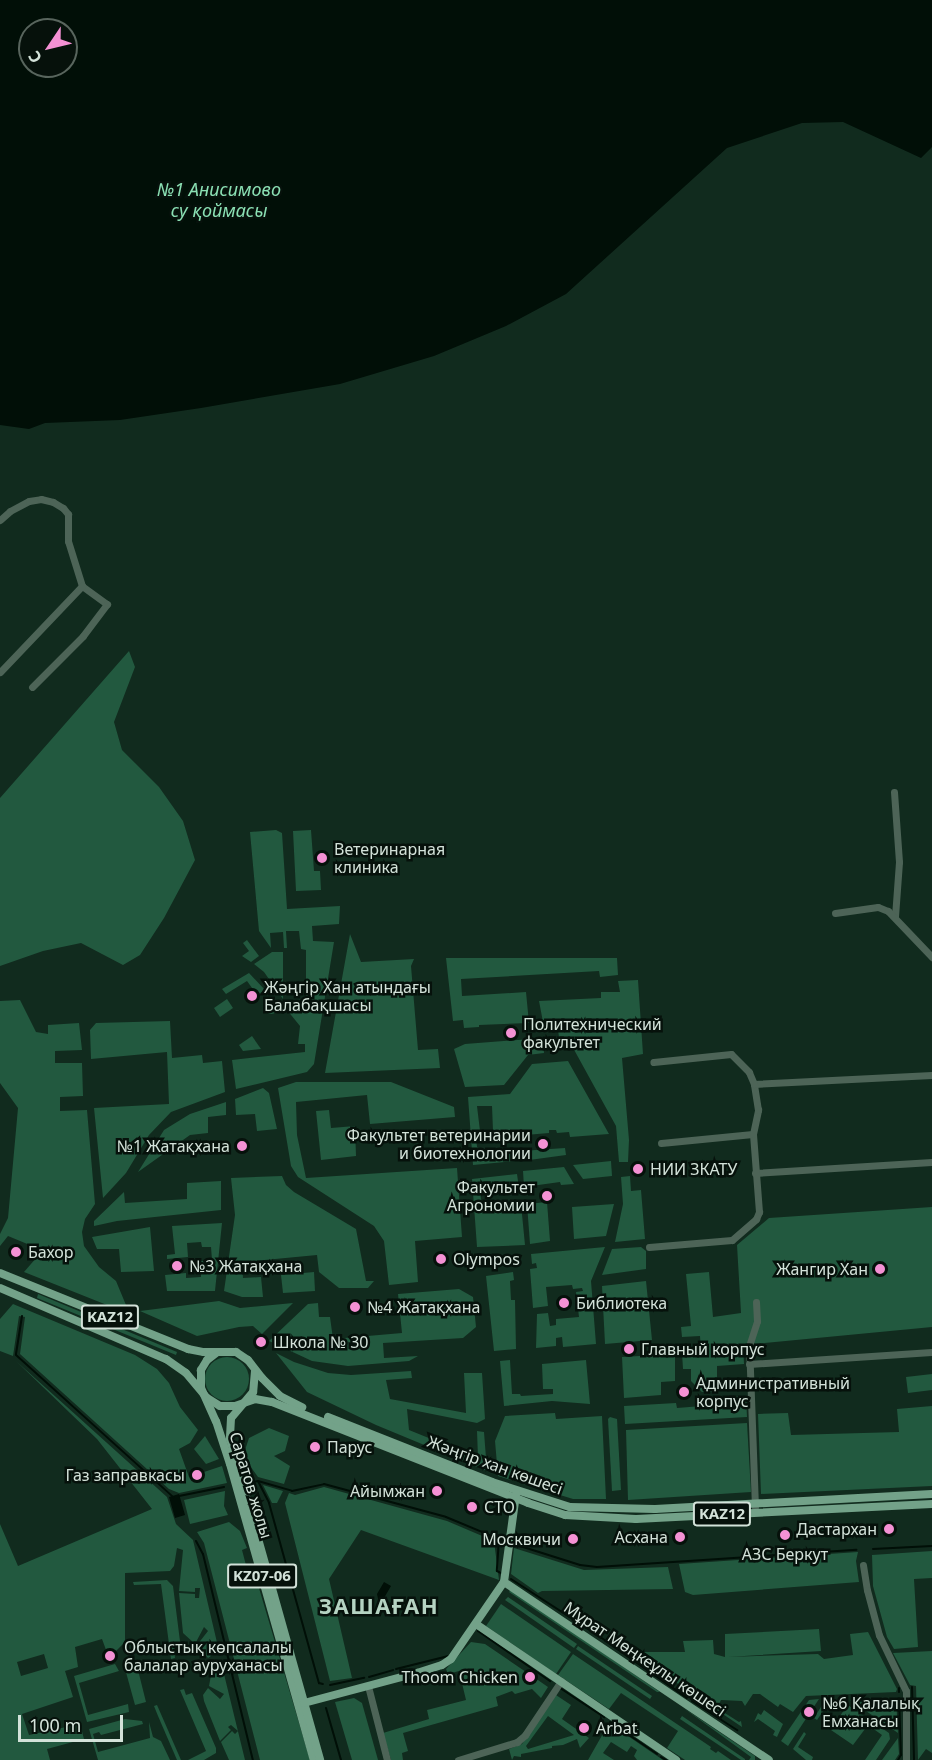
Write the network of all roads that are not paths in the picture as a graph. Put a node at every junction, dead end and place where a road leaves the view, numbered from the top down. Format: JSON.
{"nodes":[{"id":1,"x":0,"y":520,"type":"edge"},
{"id":2,"x":82,"y":586,"type":"junction"},
{"id":3,"x":0,"y":672,"type":"edge"},
{"id":4,"x":32,"y":687,"type":"dead end"},
{"id":5,"x":894,"y":792,"type":"dead end"},
{"id":6,"x":835,"y":913,"type":"dead end"},
{"id":7,"x":895,"y":917,"type":"junction"},
{"id":8,"x":932,"y":957,"type":"edge"},
{"id":9,"x":652,"y":1062,"type":"dead end"},
{"id":10,"x":932,"y":1075,"type":"edge"},
{"id":11,"x":754,"y":1084,"type":"junction"},
{"id":12,"x":753,"y":1134,"type":"junction"},
{"id":13,"x":662,"y":1143,"type":"dead end"},
{"id":14,"x":932,"y":1162,"type":"edge"},
{"id":15,"x":755,"y":1173,"type":"junction"},
{"id":16,"x":649,"y":1247,"type":"dead end"},
{"id":17,"x":0,"y":1273,"type":"edge"},
{"id":18,"x":0,"y":1288,"type":"edge"},
{"id":19,"x":756,"y":1302,"type":"dead end"},
{"id":20,"x":222,"y":1351,"type":"junction"},
{"id":21,"x":932,"y":1353,"type":"edge"},
{"id":22,"x":749,"y":1364,"type":"junction"},
{"id":23,"x":252,"y":1365,"type":"junction"},
{"id":24,"x":204,"y":1394,"type":"junction"},
{"id":25,"x":244,"y":1402,"type":"junction"},
{"id":26,"x":516,"y":1494,"type":"junction"},
{"id":27,"x":932,"y":1494,"type":"edge"},
{"id":28,"x":932,"y":1504,"type":"edge"},
{"id":29,"x":755,"y":1508,"type":"junction"},
{"id":30,"x":863,"y":1565,"type":"dead end"},
{"id":31,"x":504,"y":1582,"type":"junction"},
{"id":32,"x":476,"y":1624,"type":"junction"},
{"id":33,"x":561,"y":1681,"type":"junction"},
{"id":34,"x":368,"y":1686,"type":"junction"},
{"id":35,"x":304,"y":1703,"type":"junction"},
{"id":36,"x":314,"y":1760,"type":"edge"},
{"id":37,"x":320,"y":1760,"type":"edge"},
{"id":38,"x":387,"y":1760,"type":"edge"},
{"id":39,"x":458,"y":1760,"type":"edge"},
{"id":40,"x":676,"y":1760,"type":"edge"},
{"id":41,"x":769,"y":1760,"type":"edge"},
{"id":42,"x":906,"y":1760,"type":"edge"}],
"edges":[{"from":1,"to":2,"type":"street"},
{"from":2,"to":3,"type":"street"},
{"from":2,"to":4,"type":"street"},
{"from":5,"to":7,"type":"street"},
{"from":6,"to":7,"type":"street"},
{"from":7,"to":8,"type":"street"},
{"from":9,"to":11,"type":"street"},
{"from":10,"to":11,"type":"street"},
{"from":11,"to":12,"type":"street"},
{"from":12,"to":13,"type":"street"},
{"from":12,"to":15,"type":"street"},
{"from":14,"to":15,"type":"street"},
{"from":15,"to":16,"type":"street"},
{"from":17,"to":20,"type":"main road","name":"Жәңгір хан көшесі","number":"KAZ12"},
{"from":18,"to":24,"type":"main road","name":"Жәңгір хан көшесі","number":"KAZ12"},
{"from":19,"to":22,"type":"street"},
{"from":20,"to":23,"type":"main road","name":"Жәңгір хан көшесі","number":"KAZ12"},
{"from":20,"to":24,"type":"main road"},
{"from":21,"to":22,"type":"street"},
{"from":22,"to":29,"type":"street"},
{"from":23,"to":25,"type":"main road"},
{"from":23,"to":26,"type":"main road","name":"Жәңгір хан көшесі","number":"KAZ12"},
{"from":24,"to":25,"type":"main road","name":"Жәңгір хан көшесі","number":"KAZ12"},
{"from":24,"to":36,"type":"main road","name":"Саратов жолы","number":"KZ07-06"},
{"from":25,"to":26,"type":"main road","name":"Жәңгір хан көшесі","number":"KAZ12"},
{"from":25,"to":35,"type":"main road","name":"Саратов жолы","number":"KZ07-06"},
{"from":26,"to":29,"type":"main road","name":"Жәңгір хан көшесі","number":"KAZ12"},
{"from":26,"to":31,"type":"main road"},
{"from":27,"to":29,"type":"main road","name":"Жәңгір хан көшесі","number":"KAZ12"},
{"from":28,"to":29,"type":"main road","name":"Жәңгір хан көшесі","number":"KAZ12"},
{"from":30,"to":42,"type":"street"},
{"from":31,"to":32,"type":"main road"},
{"from":31,"to":41,"type":"main road","name":"Мұрат Мөңкеұлы көшесі"},
{"from":32,"to":33,"type":"main road"},
{"from":32,"to":34,"type":"main road"},
{"from":33,"to":39,"type":"street"},
{"from":33,"to":40,"type":"main road"},
{"from":34,"to":35,"type":"main road"},
{"from":34,"to":38,"type":"street"},
{"from":35,"to":37,"type":"main road","name":"Саратов жолы","number":"KZ07-06"}]}
